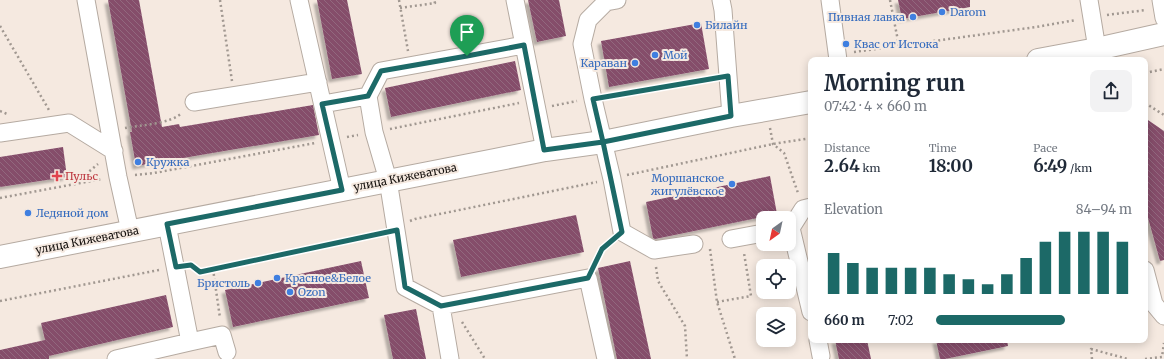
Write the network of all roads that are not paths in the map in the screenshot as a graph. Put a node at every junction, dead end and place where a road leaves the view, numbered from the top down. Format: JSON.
{"nodes":[{"id":1,"x":86,"y":0,"type":"edge"},
{"id":2,"x":300,"y":0,"type":"edge"},
{"id":3,"x":515,"y":0,"type":"edge"},
{"id":4,"x":617,"y":0,"type":"edge"},
{"id":5,"x":721,"y":0,"type":"edge"},
{"id":6,"x":830,"y":0,"type":"edge"},
{"id":7,"x":1089,"y":0,"type":"edge"},
{"id":8,"x":1164,"y":34,"type":"edge"},
{"id":9,"x":524,"y":45,"type":"junction"},
{"id":10,"x":1097,"y":49,"type":"junction"},
{"id":11,"x":837,"y":57,"type":"edge"},
{"id":12,"x":1054,"y":57,"type":"edge"},
{"id":13,"x":318,"y":82,"type":"junction"},
{"id":14,"x":368,"y":96,"type":"junction"},
{"id":15,"x":194,"y":102,"type":"dead end"},
{"id":16,"x":808,"y":103,"type":"edge"},
{"id":17,"x":322,"y":104,"type":"junction"},
{"id":18,"x":731,"y":116,"type":"junction"},
{"id":19,"x":0,"y":133,"type":"edge"},
{"id":20,"x":603,"y":142,"type":"junction"},
{"id":21,"x":544,"y":150,"type":"junction"},
{"id":22,"x":114,"y":151,"type":"junction"},
{"id":23,"x":388,"y":180,"type":"junction"},
{"id":24,"x":342,"y":190,"type":"junction"},
{"id":25,"x":808,"y":208,"type":"edge"},
{"id":26,"x":796,"y":219,"type":"edge"},
{"id":27,"x":167,"y":224,"type":"junction"},
{"id":28,"x":130,"y":231,"type":"junction"},
{"id":29,"x":756,"y":234,"type":"edge"},
{"id":30,"x":736,"y":238,"type":"road end"},
{"id":31,"x":701,"y":243,"type":"road end"},
{"id":32,"x":796,"y":251,"type":"edge"},
{"id":33,"x":0,"y":257,"type":"edge"},
{"id":34,"x":1148,"y":281,"type":"edge"},
{"id":35,"x":808,"y":300,"type":"edge"},
{"id":36,"x":446,"y":305,"type":"junction"},
{"id":37,"x":1164,"y":316,"type":"edge"},
{"id":38,"x":190,"y":342,"type":"junction"},
{"id":39,"x":227,"y":352,"type":"dead end"},
{"id":40,"x":161,"y":354,"type":"edge"},
{"id":41,"x":116,"y":359,"type":"edge"},
{"id":42,"x":450,"y":359,"type":"edge"},
{"id":43,"x":606,"y":359,"type":"edge"}],
"edges":[{"from":1,"to":22,"type":"lane"},
{"from":2,"to":13,"type":"lane"},
{"from":3,"to":9,"type":"lane"},
{"from":4,"to":20,"type":"lane"},
{"from":5,"to":18,"type":"lane"},
{"from":6,"to":11,"type":"lane"},
{"from":7,"to":10,"type":"lane"},
{"from":8,"to":10,"type":"main road"},
{"from":9,"to":14,"type":"lane"},
{"from":9,"to":21,"type":"lane"},
{"from":10,"to":12,"type":"main road"},
{"from":13,"to":15,"type":"lane"},
{"from":13,"to":17,"type":"lane"},
{"from":14,"to":17,"type":"lane"},
{"from":14,"to":23,"type":"lane"},
{"from":16,"to":18,"type":"main road","name":"улица Кижеватова"},
{"from":17,"to":24,"type":"lane"},
{"from":18,"to":20,"type":"main road","name":"улица Кижеватова"},
{"from":19,"to":22,"type":"lane"},
{"from":20,"to":21,"type":"main road","name":"улица Кижеватова"},
{"from":20,"to":31,"type":"lane"},
{"from":21,"to":23,"type":"main road","name":"улица Кижеватова"},
{"from":22,"to":28,"type":"lane"},
{"from":23,"to":24,"type":"main road","name":"улица Кижеватова"},
{"from":23,"to":36,"type":"lane"},
{"from":24,"to":27,"type":"main road","name":"улица Кижеватова"},
{"from":25,"to":26,"type":"lane"},
{"from":27,"to":28,"type":"main road","name":"улица Кижеватова"},
{"from":27,"to":38,"type":"lane"},
{"from":28,"to":33,"type":"main road","name":"улица Кижеватова"},
{"from":29,"to":30,"type":"lane"},
{"from":32,"to":35,"type":"lane"},
{"from":34,"to":37,"type":"lane"},
{"from":36,"to":42,"type":"lane"},
{"from":36,"to":43,"type":"lane"},
{"from":38,"to":39,"type":"lane"},
{"from":38,"to":40,"type":"lane"},
{"from":40,"to":41,"type":"lane"}]}
